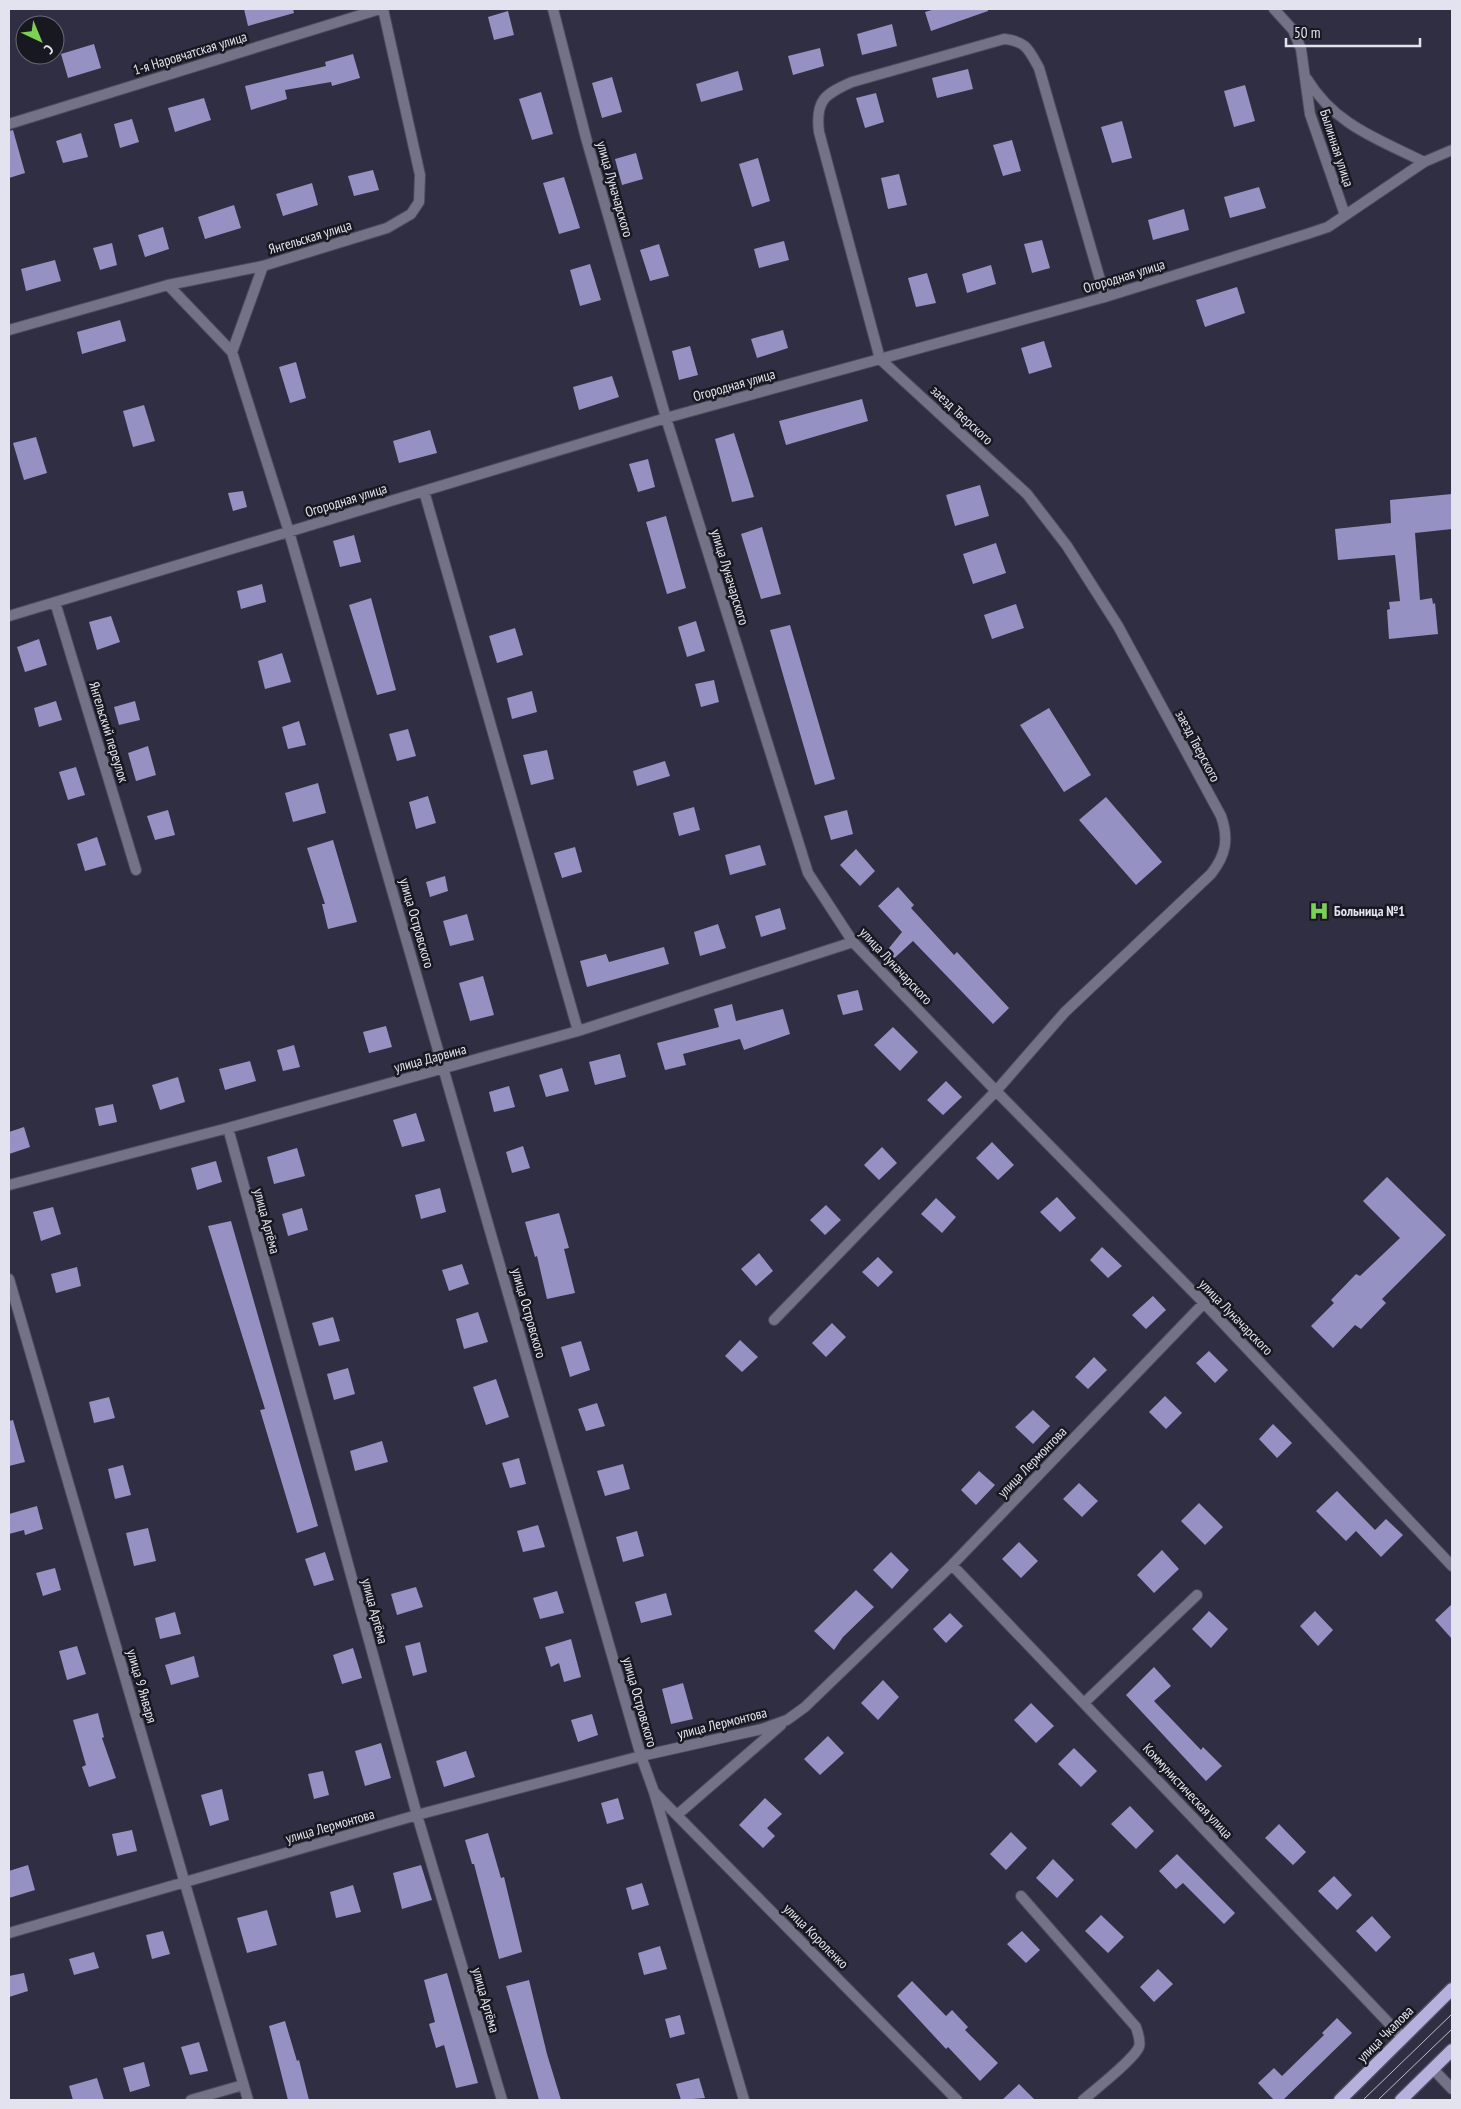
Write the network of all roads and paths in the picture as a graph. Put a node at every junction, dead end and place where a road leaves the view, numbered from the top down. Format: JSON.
{"nodes":[{"id":1,"x":382,"y":9,"type":"edge"},
{"id":2,"x":553,"y":9,"type":"edge"},
{"id":3,"x":1274,"y":9,"type":"edge"},
{"id":4,"x":1305,"y":76,"type":"junction"},
{"id":5,"x":9,"y":124,"type":"edge"},
{"id":6,"x":1452,"y":150,"type":"edge"},
{"id":7,"x":1424,"y":162,"type":"junction"},
{"id":8,"x":1345,"y":215,"type":"junction"},
{"id":9,"x":263,"y":266,"type":"junction"},
{"id":10,"x":168,"y":285,"type":"junction"},
{"id":11,"x":1105,"y":297,"type":"junction"},
{"id":12,"x":9,"y":330,"type":"edge"},
{"id":13,"x":232,"y":352,"type":"junction"},
{"id":14,"x":880,"y":358,"type":"junction"},
{"id":15,"x":666,"y":418,"type":"junction"},
{"id":16,"x":424,"y":491,"type":"junction"},
{"id":17,"x":289,"y":532,"type":"junction"},
{"id":18,"x":55,"y":602,"type":"junction"},
{"id":19,"x":9,"y":616,"type":"edge"},
{"id":20,"x":136,"y":870,"type":"dead end"},
{"id":21,"x":854,"y":942,"type":"junction"},
{"id":22,"x":578,"y":1031,"type":"junction"},
{"id":23,"x":444,"y":1068,"type":"junction"},
{"id":24,"x":996,"y":1091,"type":"junction"},
{"id":25,"x":228,"y":1128,"type":"junction"},
{"id":26,"x":9,"y":1185,"type":"edge"},
{"id":27,"x":9,"y":1279,"type":"edge"},
{"id":28,"x":1204,"y":1303,"type":"junction"},
{"id":29,"x":774,"y":1320,"type":"dead end"},
{"id":30,"x":952,"y":1564,"type":"junction"},
{"id":31,"x":1452,"y":1566,"type":"edge"},
{"id":32,"x":1197,"y":1595,"type":"dead end"},
{"id":33,"x":1085,"y":1702,"type":"junction"},
{"id":34,"x":787,"y":1720,"type":"junction"},
{"id":35,"x":641,"y":1756,"type":"junction"},
{"id":36,"x":654,"y":1792,"type":"junction"},
{"id":37,"x":417,"y":1815,"type":"junction"},
{"id":38,"x":677,"y":1815,"type":"junction"},
{"id":39,"x":185,"y":1882,"type":"junction"},
{"id":40,"x":1021,"y":1896,"type":"dead end"},
{"id":41,"x":9,"y":1933,"type":"edge"},
{"id":42,"x":1452,"y":1989,"type":"edge"},
{"id":43,"x":1403,"y":2038,"type":"junction"},
{"id":44,"x":1452,"y":2050,"type":"edge"},
{"id":45,"x":1434,"y":2069,"type":"junction"},
{"id":46,"x":243,"y":2085,"type":"junction"},
{"id":47,"x":1452,"y":2089,"type":"edge"},
{"id":48,"x":191,"y":2100,"type":"edge"},
{"id":49,"x":248,"y":2100,"type":"edge"},
{"id":50,"x":502,"y":2100,"type":"edge"},
{"id":51,"x":744,"y":2100,"type":"edge"},
{"id":52,"x":957,"y":2100,"type":"edge"},
{"id":53,"x":1084,"y":2100,"type":"edge"},
{"id":54,"x":1340,"y":2100,"type":"edge"},
{"id":55,"x":1401,"y":2100,"type":"edge"}],
"edges":[{"from":1,"to":5,"type":"street","name":"1-я Наровчатская улица"},
{"from":1,"to":9,"type":"street","name":"Янгельская улица"},
{"from":2,"to":15,"type":"street","name":"улица Луначарского"},
{"from":3,"to":4,"type":"street","name":"Былинная улица"},
{"from":4,"to":7,"type":"street"},
{"from":4,"to":8,"type":"street","name":"Былинная улица"},
{"from":6,"to":7,"type":"street","name":"Огородная улица"},
{"from":7,"to":8,"type":"street","name":"Огородная улица"},
{"from":8,"to":11,"type":"street","name":"Огородная улица"},
{"from":9,"to":10,"type":"street","name":"Янгельская улица"},
{"from":9,"to":13,"type":"street"},
{"from":10,"to":12,"type":"street","name":"Янгельская улица"},
{"from":10,"to":13,"type":"street"},
{"from":11,"to":14,"type":"street","name":"Огородная улица"},
{"from":11,"to":14,"type":"street"},
{"from":13,"to":17,"type":"street","name":"улица Островского"},
{"from":14,"to":15,"type":"street","name":"Огородная улица"},
{"from":14,"to":24,"type":"street","name":"заезд Тверского"},
{"from":15,"to":16,"type":"street","name":"Огородная улица"},
{"from":15,"to":21,"type":"street","name":"улица Луначарского"},
{"from":16,"to":17,"type":"street","name":"Огородная улица"},
{"from":16,"to":22,"type":"street"},
{"from":17,"to":18,"type":"street","name":"Огородная улица"},
{"from":17,"to":23,"type":"street","name":"улица Островского"},
{"from":18,"to":19,"type":"street","name":"Огородная улица"},
{"from":18,"to":20,"type":"street","name":"Янгельский переулок"},
{"from":21,"to":22,"type":"street","name":"улица Дарвина"},
{"from":21,"to":24,"type":"street","name":"улица Луначарского"},
{"from":22,"to":23,"type":"street","name":"улица Дарвина"},
{"from":23,"to":25,"type":"street","name":"улица Дарвина"},
{"from":23,"to":35,"type":"street","name":"улица Островского"},
{"from":24,"to":28,"type":"street","name":"улица Луначарского"},
{"from":24,"to":29,"type":"street"},
{"from":25,"to":26,"type":"street","name":"улица Дарвина"},
{"from":25,"to":37,"type":"street","name":"улица Артёма"},
{"from":27,"to":39,"type":"street","name":"улица 9 Января"},
{"from":28,"to":30,"type":"street","name":"улица Лермонтова"},
{"from":28,"to":31,"type":"street","name":"улица Луначарского"},
{"from":30,"to":33,"type":"street","name":"Коммунистическая улица"},
{"from":30,"to":34,"type":"street","name":"улица Лермонтова"},
{"from":32,"to":33,"type":"street"},
{"from":33,"to":43,"type":"street","name":"Коммунистическая улица"},
{"from":34,"to":35,"type":"street","name":"улица Лермонтова"},
{"from":34,"to":38,"type":"street"},
{"from":35,"to":36,"type":"street","name":"улица Островского"},
{"from":35,"to":37,"type":"street","name":"улица Лермонтова"},
{"from":36,"to":38,"type":"street","name":"улица Короленко"},
{"from":36,"to":51,"type":"street","name":"улица Островского"},
{"from":37,"to":39,"type":"street","name":"улица Лермонтова"},
{"from":37,"to":50,"type":"street","name":"улица Артёма"},
{"from":38,"to":52,"type":"street","name":"улица Короленко"},
{"from":39,"to":41,"type":"street","name":"улица Лермонтова"},
{"from":39,"to":46,"type":"street","name":"улица 9 Января"},
{"from":40,"to":53,"type":"street"},
{"from":42,"to":43,"type":"main road","name":"улица Чкалова"},
{"from":43,"to":54,"type":"main road","name":"улица Чкалова"},
{"from":44,"to":45,"type":"main road"},
{"from":45,"to":47,"type":"street"},
{"from":45,"to":55,"type":"main road"},
{"from":46,"to":48,"type":"street"},
{"from":46,"to":49,"type":"street","name":"улица 9 Января"}]}
